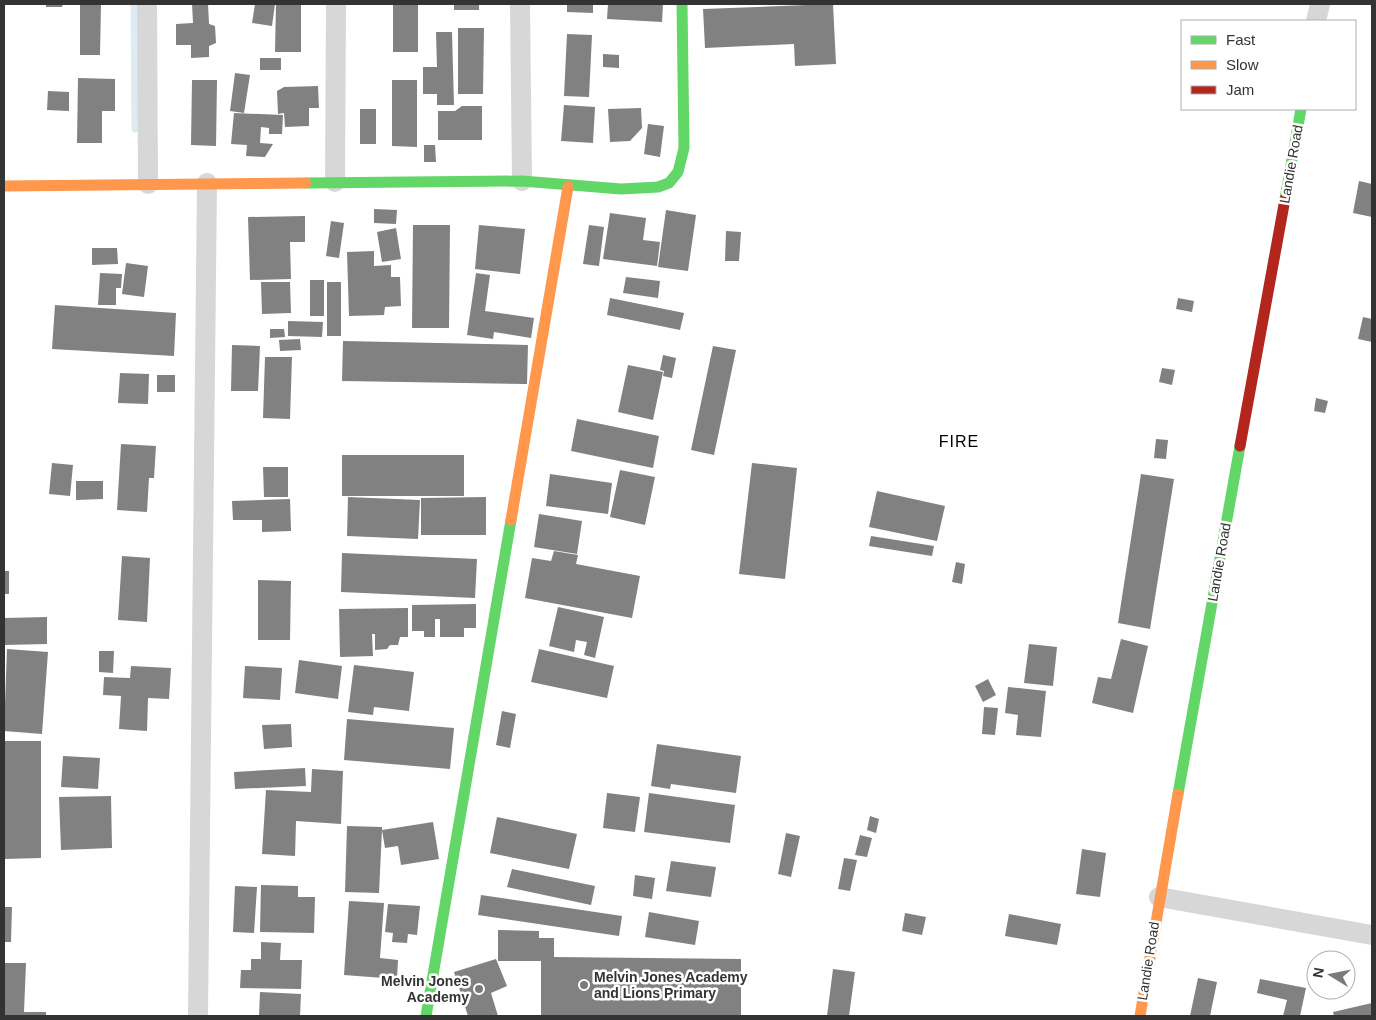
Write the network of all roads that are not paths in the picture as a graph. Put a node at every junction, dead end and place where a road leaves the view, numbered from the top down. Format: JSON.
{"nodes":[{"id":1,"x":147,"y":4,"type":"edge"},
{"id":2,"x":336,"y":4,"type":"edge"},
{"id":3,"x":520,"y":4,"type":"edge"},
{"id":4,"x":682,"y":4,"type":"edge"},
{"id":5,"x":1320,"y":4,"type":"edge"},
{"id":6,"x":1316,"y":20,"type":"edge"},
{"id":7,"x":1301,"y":110,"type":"edge"},
{"id":8,"x":522,"y":181,"type":"junction"},
{"id":9,"x":335,"y":182,"type":"junction"},
{"id":10,"x":208,"y":183,"type":"junction"},
{"id":11,"x":148,"y":184,"type":"junction"},
{"id":12,"x":4,"y":186,"type":"edge"},
{"id":13,"x":568,"y":187,"type":"junction"},
{"id":14,"x":1159,"y":897,"type":"junction"},
{"id":15,"x":1372,"y":936,"type":"edge"},
{"id":16,"x":198,"y":1016,"type":"edge"},
{"id":17,"x":426,"y":1016,"type":"edge"},
{"id":18,"x":1140,"y":1016,"type":"edge"}],
"edges":[{"from":1,"to":11,"type":"street"},
{"from":2,"to":9,"type":"street"},
{"from":3,"to":8,"type":"street"},
{"from":4,"to":13,"type":"street"},
{"from":5,"to":6,"type":"street"},
{"from":7,"to":14,"type":"street","name":"Landie Road"},
{"from":8,"to":9,"type":"street"},
{"from":8,"to":13,"type":"street"},
{"from":9,"to":10,"type":"street"},
{"from":10,"to":11,"type":"street"},
{"from":10,"to":16,"type":"street"},
{"from":11,"to":12,"type":"street"},
{"from":13,"to":17,"type":"street"},
{"from":14,"to":15,"type":"street"},
{"from":14,"to":18,"type":"street","name":"Landie Road"}]}
